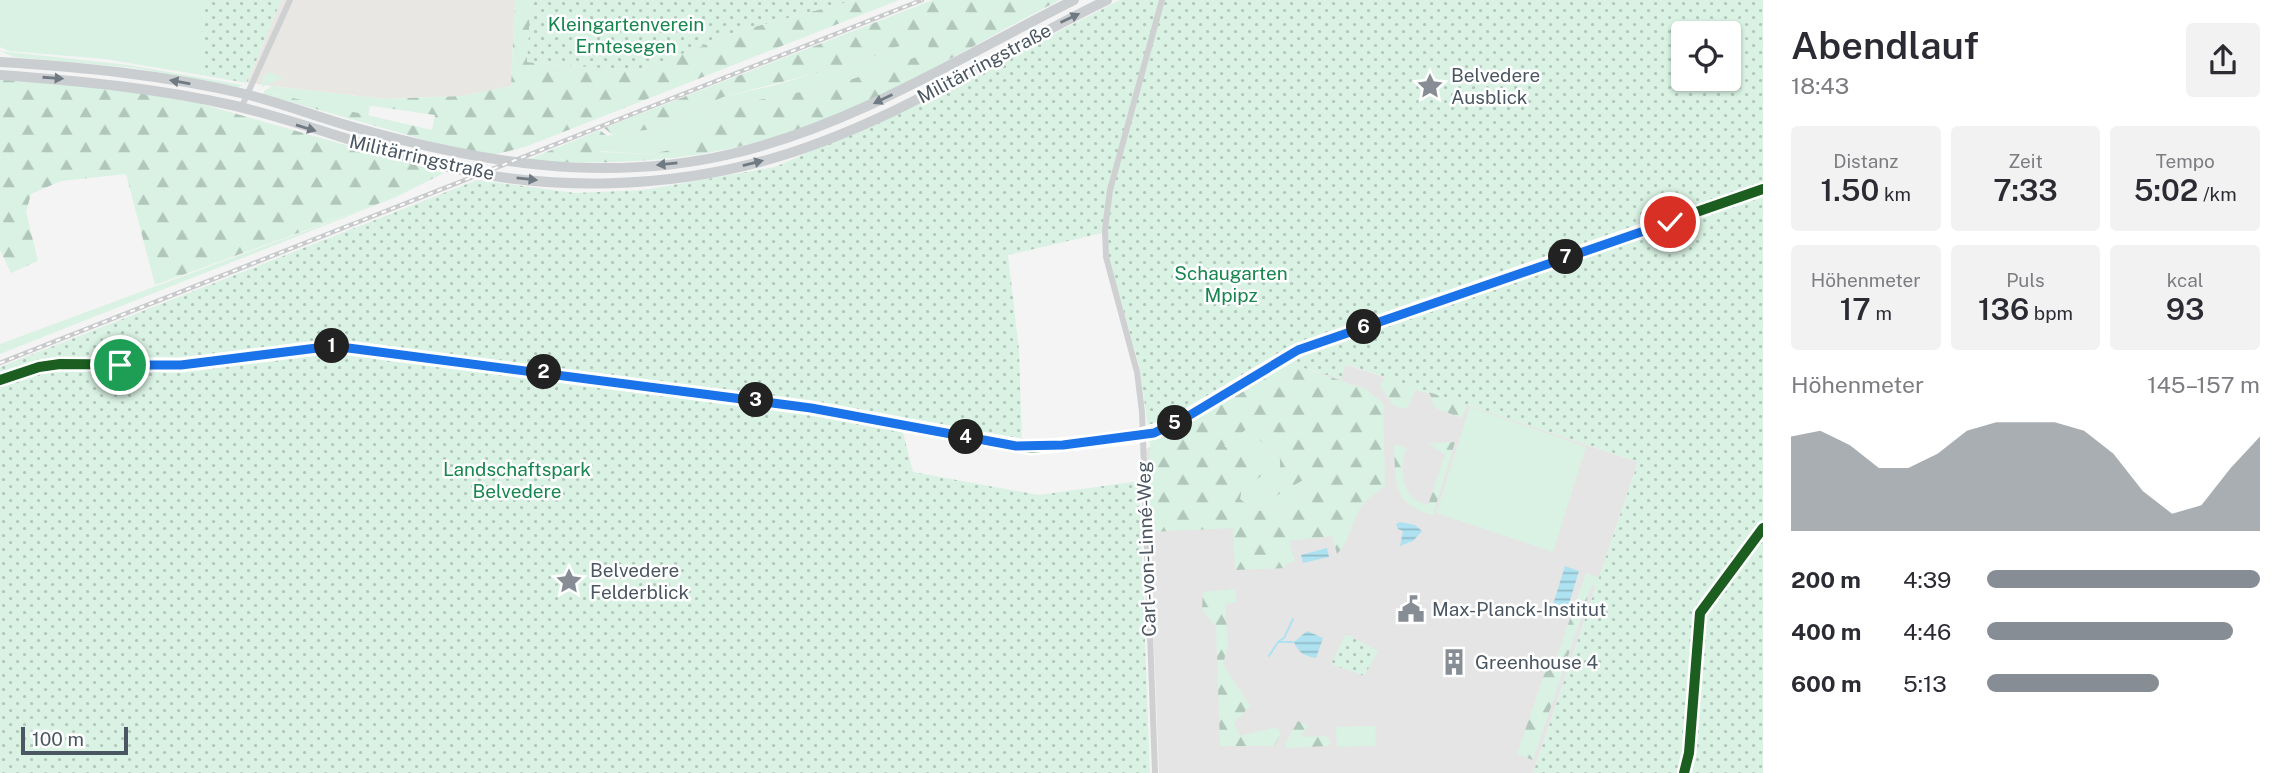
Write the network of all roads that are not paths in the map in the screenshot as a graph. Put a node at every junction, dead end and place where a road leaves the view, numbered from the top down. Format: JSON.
{"nodes":[{"id":1,"x":290,"y":0,"type":"edge"},
{"id":2,"x":1074,"y":0,"type":"edge"},
{"id":3,"x":1107,"y":0,"type":"edge"},
{"id":4,"x":1162,"y":0,"type":"edge"},
{"id":5,"x":0,"y":55,"type":"edge"},
{"id":6,"x":0,"y":62,"type":"edge"},
{"id":7,"x":14,"y":63,"type":"junction"},
{"id":8,"x":0,"y":75,"type":"edge"},
{"id":9,"x":247,"y":94,"type":"junction"},
{"id":10,"x":241,"y":108,"type":"junction"},
{"id":11,"x":1763,"y":189,"type":"edge"},
{"id":12,"x":0,"y":380,"type":"edge"},
{"id":13,"x":1143,"y":436,"type":"junction"},
{"id":14,"x":1154,"y":773,"type":"edge"}],
"edges":[{"from":1,"to":9,"type":"street"},
{"from":2,"to":9,"type":"main road","name":"Militärringstraße","one_way":true},
{"from":10,"to":3,"type":"main road","name":"Militärringstraße","one_way":true},
{"from":4,"to":13,"type":"street","name":"Carl-von-Linné-Weg"},
{"from":5,"to":7,"type":"main road"},
{"from":6,"to":7,"type":"main road","name":"Militärringstraße"},
{"from":9,"to":7,"type":"main road","name":"Militärringstraße","one_way":true},
{"from":8,"to":10,"type":"main road","name":"Militärringstraße","one_way":true},
{"from":9,"to":10,"type":"street"},
{"from":11,"to":13,"type":"street"},
{"from":12,"to":13,"type":"street"},
{"from":13,"to":14,"type":"street","name":"Carl-von-Linné-Weg"}]}
